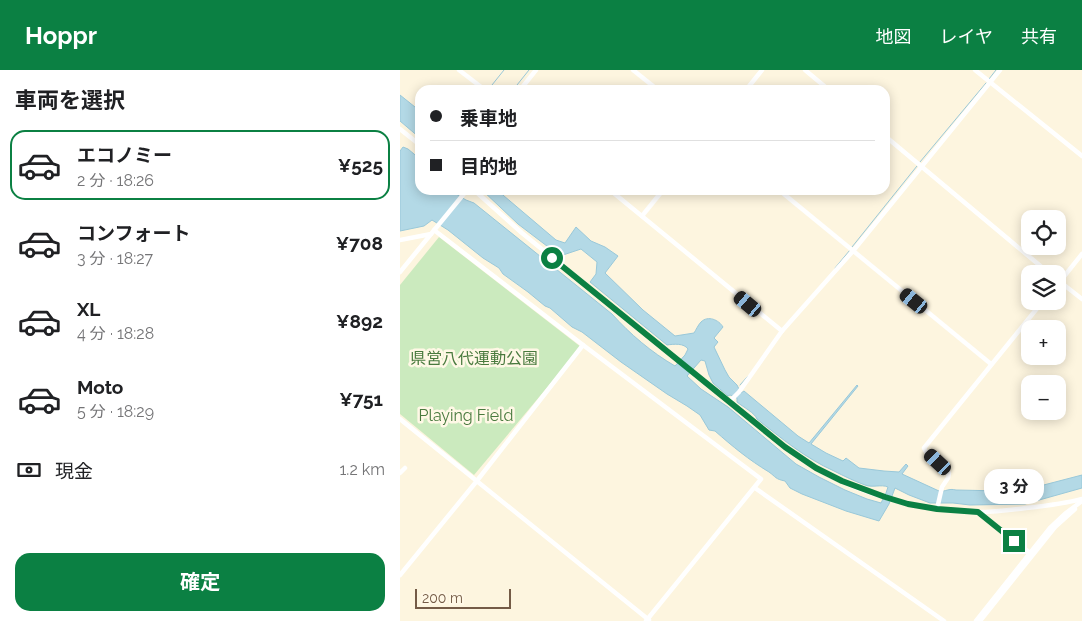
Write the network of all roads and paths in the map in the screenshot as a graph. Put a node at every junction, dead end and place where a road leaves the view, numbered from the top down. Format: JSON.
{"nodes":[{"id":1,"x":459,"y":70,"type":"edge"},
{"id":2,"x":536,"y":70,"type":"edge"},
{"id":3,"x":633,"y":70,"type":"edge"},
{"id":4,"x":762,"y":70,"type":"edge"},
{"id":5,"x":805,"y":70,"type":"edge"},
{"id":6,"x":975,"y":70,"type":"edge"},
{"id":7,"x":1000,"y":70,"type":"edge"},
{"id":8,"x":990,"y":82,"type":"junction"},
{"id":9,"x":478,"y":85,"type":"edge"},
{"id":10,"x":524,"y":85,"type":"edge"},
{"id":11,"x":652,"y":85,"type":"edge"},
{"id":12,"x":750,"y":85,"type":"edge"},
{"id":13,"x":823,"y":85,"type":"edge"},
{"id":14,"x":400,"y":129,"type":"edge"},
{"id":15,"x":890,"y":140,"type":"edge"},
{"id":16,"x":415,"y":141,"type":"edge"},
{"id":17,"x":1082,"y":156,"type":"edge"},
{"id":18,"x":922,"y":167,"type":"junction"},
{"id":19,"x":463,"y":195,"type":"edge"},
{"id":20,"x":480,"y":195,"type":"edge"},
{"id":21,"x":616,"y":195,"type":"edge"},
{"id":22,"x":660,"y":195,"type":"edge"},
{"id":23,"x":785,"y":195,"type":"edge"},
{"id":24,"x":642,"y":216,"type":"junction"},
{"id":25,"x":433,"y":232,"type":"junction"},
{"id":26,"x":400,"y":240,"type":"edge"},
{"id":27,"x":851,"y":250,"type":"junction"},
{"id":28,"x":1082,"y":254,"type":"edge"},
{"id":29,"x":1039,"y":265,"type":"edge"},
{"id":30,"x":400,"y":272,"type":"edge"},
{"id":31,"x":1066,"y":273,"type":"edge"},
{"id":32,"x":1066,"y":288,"type":"edge"},
{"id":33,"x":1082,"y":299,"type":"edge"},
{"id":34,"x":1036,"y":310,"type":"edge"},
{"id":35,"x":782,"y":331,"type":"junction"},
{"id":36,"x":583,"y":345,"type":"junction"},
{"id":37,"x":992,"y":364,"type":"junction"},
{"id":38,"x":729,"y":402,"type":"junction"},
{"id":39,"x":400,"y":419,"type":"edge"},
{"id":40,"x":405,"y":468,"type":"dead end"},
{"id":41,"x":400,"y":473,"type":"edge"},
{"id":42,"x":476,"y":482,"type":"junction"},
{"id":43,"x":755,"y":488,"type":"junction"},
{"id":44,"x":1082,"y":501,"type":"edge"},
{"id":45,"x":937,"y":507,"type":"junction"},
{"id":46,"x":978,"y":512,"type":"junction"},
{"id":47,"x":1030,"y":553,"type":"junction"},
{"id":48,"x":400,"y":575,"type":"edge"},
{"id":49,"x":648,"y":620,"type":"edge"},
{"id":50,"x":944,"y":621,"type":"edge"},
{"id":51,"x":976,"y":621,"type":"edge"},
{"id":52,"x":980,"y":621,"type":"edge"}],
"edges":[{"from":1,"to":9,"type":"street"},
{"from":2,"to":10,"type":"street"},
{"from":3,"to":11,"type":"street"},
{"from":4,"to":12,"type":"street"},
{"from":5,"to":13,"type":"street"},
{"from":6,"to":8,"type":"street"},
{"from":7,"to":8,"type":"street"},
{"from":8,"to":17,"type":"street"},
{"from":8,"to":18,"type":"street"},
{"from":14,"to":16,"type":"street"},
{"from":15,"to":18,"type":"street"},
{"from":18,"to":27,"type":"street"},
{"from":18,"to":29,"type":"street"},
{"from":19,"to":25,"type":"street"},
{"from":20,"to":38,"type":"street"},
{"from":21,"to":24,"type":"street"},
{"from":22,"to":24,"type":"street"},
{"from":23,"to":27,"type":"street"},
{"from":24,"to":35,"type":"street"},
{"from":25,"to":26,"type":"street"},
{"from":25,"to":30,"type":"street"},
{"from":25,"to":36,"type":"street"},
{"from":27,"to":35,"type":"street"},
{"from":27,"to":37,"type":"street"},
{"from":28,"to":31,"type":"street"},
{"from":32,"to":33,"type":"street"},
{"from":34,"to":37,"type":"street"},
{"from":35,"to":38,"type":"street"},
{"from":36,"to":42,"type":"street"},
{"from":36,"to":43,"type":"street"},
{"from":37,"to":45,"type":"street"},
{"from":38,"to":45,"type":"street"},
{"from":39,"to":42,"type":"street"},
{"from":40,"to":41,"type":"street"},
{"from":42,"to":48,"type":"street"},
{"from":42,"to":49,"type":"street"},
{"from":43,"to":49,"type":"street"},
{"from":43,"to":50,"type":"street"},
{"from":44,"to":46,"type":"street"},
{"from":44,"to":47,"type":"street"},
{"from":44,"to":52,"type":"street"},
{"from":45,"to":46,"type":"street"},
{"from":46,"to":47,"type":"street"},
{"from":47,"to":51,"type":"street"}]}
